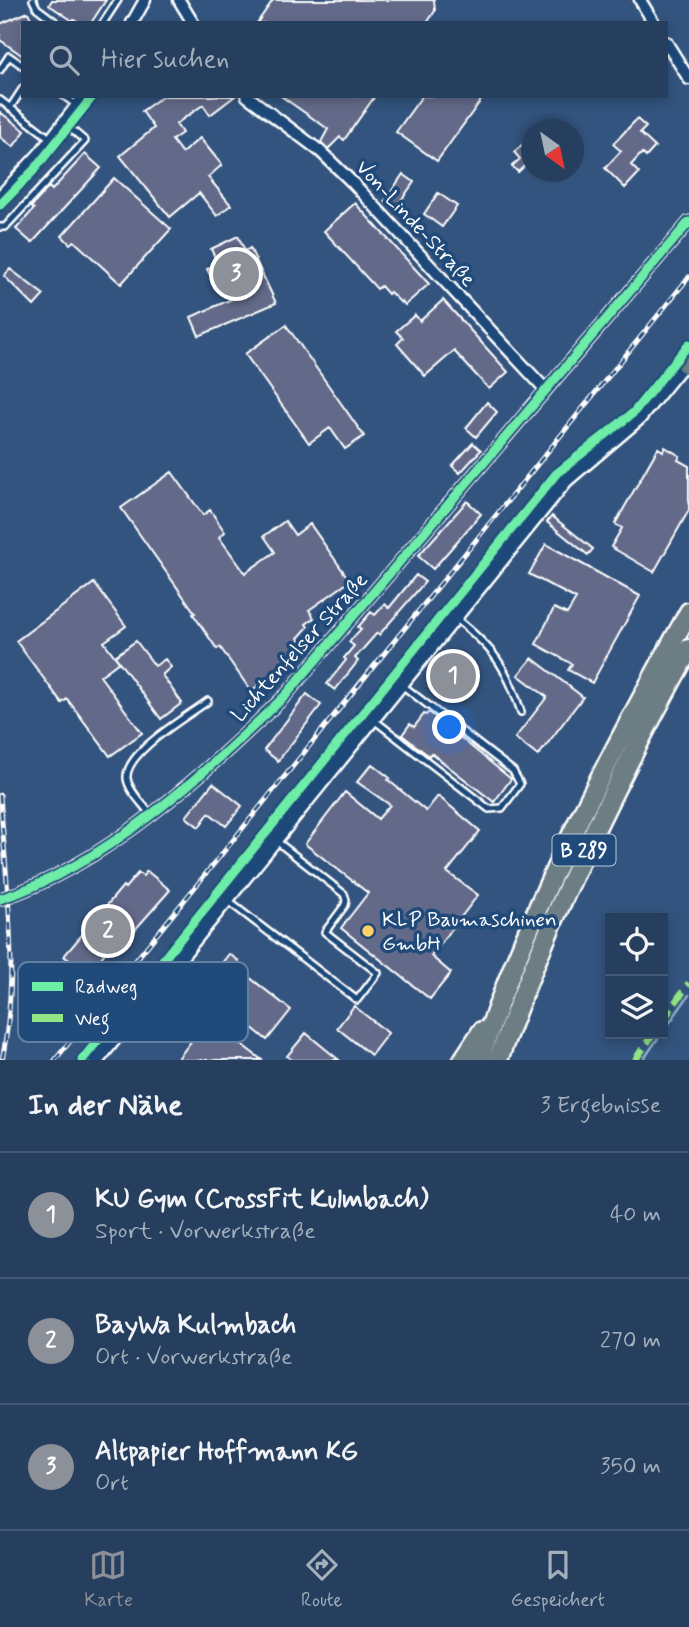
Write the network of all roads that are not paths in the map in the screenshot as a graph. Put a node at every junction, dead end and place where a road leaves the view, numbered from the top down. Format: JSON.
{"nodes":[{"id":1,"x":33,"y":0,"type":"edge"},
{"id":2,"x":118,"y":0,"type":"edge"},
{"id":3,"x":145,"y":0,"type":"edge"},
{"id":4,"x":179,"y":0,"type":"edge"},
{"id":5,"x":640,"y":0,"type":"edge"},
{"id":6,"x":54,"y":21,"type":"edge"},
{"id":7,"x":104,"y":21,"type":"edge"},
{"id":8,"x":133,"y":21,"type":"edge"},
{"id":9,"x":192,"y":21,"type":"edge"},
{"id":10,"x":653,"y":21,"type":"edge"},
{"id":11,"x":668,"y":45,"type":"edge"},
{"id":12,"x":21,"y":65,"type":"edge"},
{"id":13,"x":0,"y":69,"type":"edge"},
{"id":14,"x":689,"y":79,"type":"edge"},
{"id":15,"x":21,"y":91,"type":"edge"},
{"id":16,"x":67,"y":98,"type":"edge"},
{"id":17,"x":83,"y":98,"type":"edge"},
{"id":18,"x":250,"y":98,"type":"edge"},
{"id":19,"x":0,"y":100,"type":"edge"},
{"id":20,"x":78,"y":106,"type":"junction"},
{"id":21,"x":10,"y":108,"type":"junction"},
{"id":22,"x":64,"y":123,"type":"junction"},
{"id":23,"x":51,"y":139,"type":"junction"},
{"id":24,"x":0,"y":196,"type":"edge"},
{"id":25,"x":689,"y":222,"type":"edge"},
{"id":26,"x":0,"y":227,"type":"edge"},
{"id":27,"x":687,"y":360,"type":"edge"},
{"id":28,"x":545,"y":390,"type":"junction"},
{"id":29,"x":689,"y":612,"type":"edge"},
{"id":30,"x":454,"y":617,"type":"junction"},
{"id":31,"x":689,"y":649,"type":"edge"},
{"id":32,"x":400,"y":683,"type":"junction"},
{"id":33,"x":208,"y":701,"type":"dead end"},
{"id":34,"x":522,"y":712,"type":"dead end"},
{"id":35,"x":372,"y":719,"type":"junction"},
{"id":36,"x":150,"y":814,"type":"junction"},
{"id":37,"x":274,"y":839,"type":"junction"},
{"id":38,"x":0,"y":899,"type":"edge"},
{"id":39,"x":226,"y":899,"type":"junction"},
{"id":40,"x":175,"y":962,"type":"edge"},
{"id":41,"x":501,"y":1001,"type":"junction"},
{"id":42,"x":111,"y":1042,"type":"edge"},
{"id":43,"x":96,"y":1060,"type":"edge"},
{"id":44,"x":463,"y":1060,"type":"edge"},
{"id":45,"x":479,"y":1060,"type":"edge"},
{"id":46,"x":498,"y":1060,"type":"edge"}],
"edges":[{"from":1,"to":6,"type":"lane"},
{"from":2,"to":7,"type":"lane"},
{"from":3,"to":8,"type":"street"},
{"from":4,"to":9,"type":"street"},
{"from":5,"to":10,"type":"street"},
{"from":11,"to":14,"type":"street"},
{"from":12,"to":13,"type":"lane"},
{"from":15,"to":21,"type":"lane"},
{"from":16,"to":20,"type":"lane"},
{"from":17,"to":20,"type":"street"},
{"from":18,"to":28,"type":"street","name":"Von-Linde-Straße"},
{"from":19,"to":21,"type":"lane"},
{"from":20,"to":22,"type":"street"},
{"from":21,"to":23,"type":"lane"},
{"from":22,"to":23,"type":"street"},
{"from":22,"to":26,"type":"lane"},
{"from":23,"to":24,"type":"street"},
{"from":25,"to":28,"type":"street","name":"Lichtenfelser Straße"},
{"from":27,"to":30,"type":"street"},
{"from":28,"to":36,"type":"street","name":"Lichtenfelser Straße"},
{"from":29,"to":41,"type":"highway","number":"B 289"},
{"from":30,"to":32,"type":"street"},
{"from":30,"to":34,"type":"lane"},
{"from":31,"to":46,"type":"highway","number":"B 289"},
{"from":32,"to":35,"type":"street"},
{"from":32,"to":35,"type":"lane"},
{"from":33,"to":36,"type":"lane"},
{"from":35,"to":37,"type":"street"},
{"from":36,"to":38,"type":"street","name":"Lichtenfelser Straße"},
{"from":37,"to":39,"type":"street"},
{"from":37,"to":39,"type":"lane"},
{"from":39,"to":40,"type":"street"},
{"from":41,"to":44,"type":"highway"},
{"from":41,"to":45,"type":"highway","number":"B 289"},
{"from":42,"to":43,"type":"street"}]}
